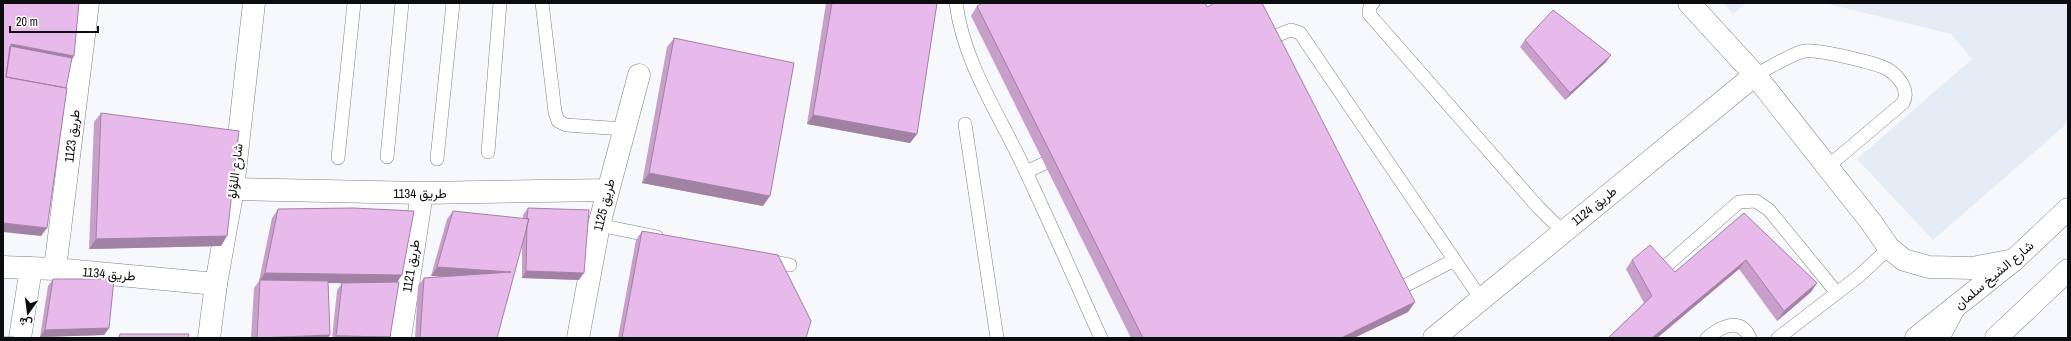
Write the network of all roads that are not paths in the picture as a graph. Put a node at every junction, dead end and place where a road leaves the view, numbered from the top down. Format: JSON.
{"nodes":[{"id":1,"x":88,"y":3,"type":"edge"},
{"id":2,"x":254,"y":3,"type":"edge"},
{"id":3,"x":354,"y":3,"type":"edge"},
{"id":4,"x":402,"y":3,"type":"edge"},
{"id":5,"x":453,"y":3,"type":"edge"},
{"id":6,"x":500,"y":3,"type":"edge"},
{"id":7,"x":542,"y":3,"type":"edge"},
{"id":8,"x":956,"y":3,"type":"edge"},
{"id":9,"x":1373,"y":3,"type":"edge"},
{"id":10,"x":1689,"y":3,"type":"edge"},
{"id":11,"x":1270,"y":38,"type":"edge"},
{"id":12,"x":639,"y":75,"type":"dead end"},
{"id":13,"x":1755,"y":75,"type":"junction"},
{"id":14,"x":965,"y":124,"type":"dead end"},
{"id":15,"x":624,"y":129,"type":"junction"},
{"id":16,"x":488,"y":152,"type":"dead end"},
{"id":17,"x":338,"y":158,"type":"dead end"},
{"id":18,"x":387,"y":158,"type":"dead end"},
{"id":19,"x":437,"y":159,"type":"dead end"},
{"id":20,"x":1045,"y":163,"type":"dead end"},
{"id":21,"x":1826,"y":168,"type":"junction"},
{"id":22,"x":1026,"y":172,"type":"junction"},
{"id":23,"x":233,"y":189,"type":"junction"},
{"id":24,"x":608,"y":190,"type":"junction"},
{"id":25,"x":422,"y":193,"type":"junction"},
{"id":26,"x":2068,"y":209,"type":"edge"},
{"id":27,"x":599,"y":225,"type":"junction"},
{"id":28,"x":1563,"y":232,"type":"junction"},
{"id":29,"x":673,"y":241,"type":"edge"},
{"id":30,"x":1889,"y":248,"type":"junction"},
{"id":31,"x":751,"y":257,"type":"edge"},
{"id":32,"x":1454,"y":260,"type":"junction"},
{"id":33,"x":2014,"y":260,"type":"junction"},
{"id":34,"x":790,"y":265,"type":"dead end"},
{"id":35,"x":1667,"y":265,"type":"edge"},
{"id":36,"x":3,"y":267,"type":"edge"},
{"id":37,"x":31,"y":268,"type":"junction"},
{"id":38,"x":55,"y":270,"type":"junction"},
{"id":39,"x":2068,"y":270,"type":"edge"},
{"id":40,"x":216,"y":284,"type":"junction"},
{"id":41,"x":1397,"y":290,"type":"edge"},
{"id":42,"x":1837,"y":293,"type":"junction"},
{"id":43,"x":1481,"y":298,"type":"junction"},
{"id":44,"x":1953,"y":310,"type":"junction"},
{"id":45,"x":20,"y":338,"type":"edge"},
{"id":46,"x":209,"y":338,"type":"edge"},
{"id":47,"x":400,"y":338,"type":"edge"},
{"id":48,"x":578,"y":338,"type":"edge"},
{"id":49,"x":997,"y":338,"type":"edge"},
{"id":50,"x":1101,"y":338,"type":"edge"},
{"id":51,"x":1434,"y":338,"type":"edge"},
{"id":52,"x":1707,"y":338,"type":"edge"},
{"id":53,"x":1750,"y":338,"type":"edge"},
{"id":54,"x":1778,"y":338,"type":"edge"},
{"id":55,"x":1916,"y":338,"type":"edge"},
{"id":56,"x":1938,"y":338,"type":"edge"},
{"id":57,"x":1996,"y":338,"type":"edge"}],
"edges":[{"from":1,"to":38,"type":"street","name":"طريق 1123"},
{"from":2,"to":23,"type":"street","name":"شارع اللؤلؤ"},
{"from":3,"to":17,"type":"lane"},
{"from":4,"to":18,"type":"lane"},
{"from":5,"to":19,"type":"lane"},
{"from":6,"to":16,"type":"lane"},
{"from":7,"to":15,"type":"lane"},
{"from":8,"to":22,"type":"lane"},
{"from":9,"to":28,"type":"lane"},
{"from":10,"to":13,"type":"street"},
{"from":11,"to":32,"type":"lane"},
{"from":12,"to":15,"type":"street","name":"طريق 1125"},
{"from":13,"to":21,"type":"street"},
{"from":13,"to":21,"type":"lane"},
{"from":13,"to":28,"type":"street","name":"طريق 1124"},
{"from":14,"to":49,"type":"lane"},
{"from":15,"to":24,"type":"street","name":"طريق 1125"},
{"from":20,"to":22,"type":"lane"},
{"from":21,"to":30,"type":"street"},
{"from":22,"to":50,"type":"lane"},
{"from":23,"to":25,"type":"street","name":"طريق 1134"},
{"from":23,"to":40,"type":"street","name":"شارع اللؤلؤ"},
{"from":24,"to":25,"type":"street","name":"طريق 1134"},
{"from":24,"to":27,"type":"street","name":"طريق 1125"},
{"from":25,"to":47,"type":"street","name":"طريق 1121"},
{"from":26,"to":33,"type":"street","name":"شارع الشيخ سلمان"},
{"from":27,"to":29,"type":"lane"},
{"from":27,"to":48,"type":"street","name":"طريق 1125"},
{"from":28,"to":43,"type":"street","name":"طريق 1124"},
{"from":30,"to":33,"type":"street"},
{"from":30,"to":42,"type":"lane"},
{"from":31,"to":34,"type":"lane"},
{"from":32,"to":41,"type":"lane"},
{"from":32,"to":43,"type":"lane"},
{"from":33,"to":44,"type":"street","name":"شارع الشيخ سلمان"},
{"from":35,"to":42,"type":"lane"},
{"from":36,"to":37,"type":"street","name":"طريق 1134"},
{"from":37,"to":38,"type":"street","name":"طريق 1134"},
{"from":37,"to":45,"type":"street"},
{"from":38,"to":40,"type":"street","name":"طريق 1134"},
{"from":39,"to":57,"type":"street"},
{"from":40,"to":46,"type":"street","name":"شارع اللؤلؤ"},
{"from":42,"to":54,"type":"lane"},
{"from":43,"to":51,"type":"street","name":"طريق 1124"},
{"from":44,"to":55,"type":"street","name":"شارع الشيخ سلمان"},
{"from":44,"to":56,"type":"street"},
{"from":52,"to":53,"type":"lane"}]}
